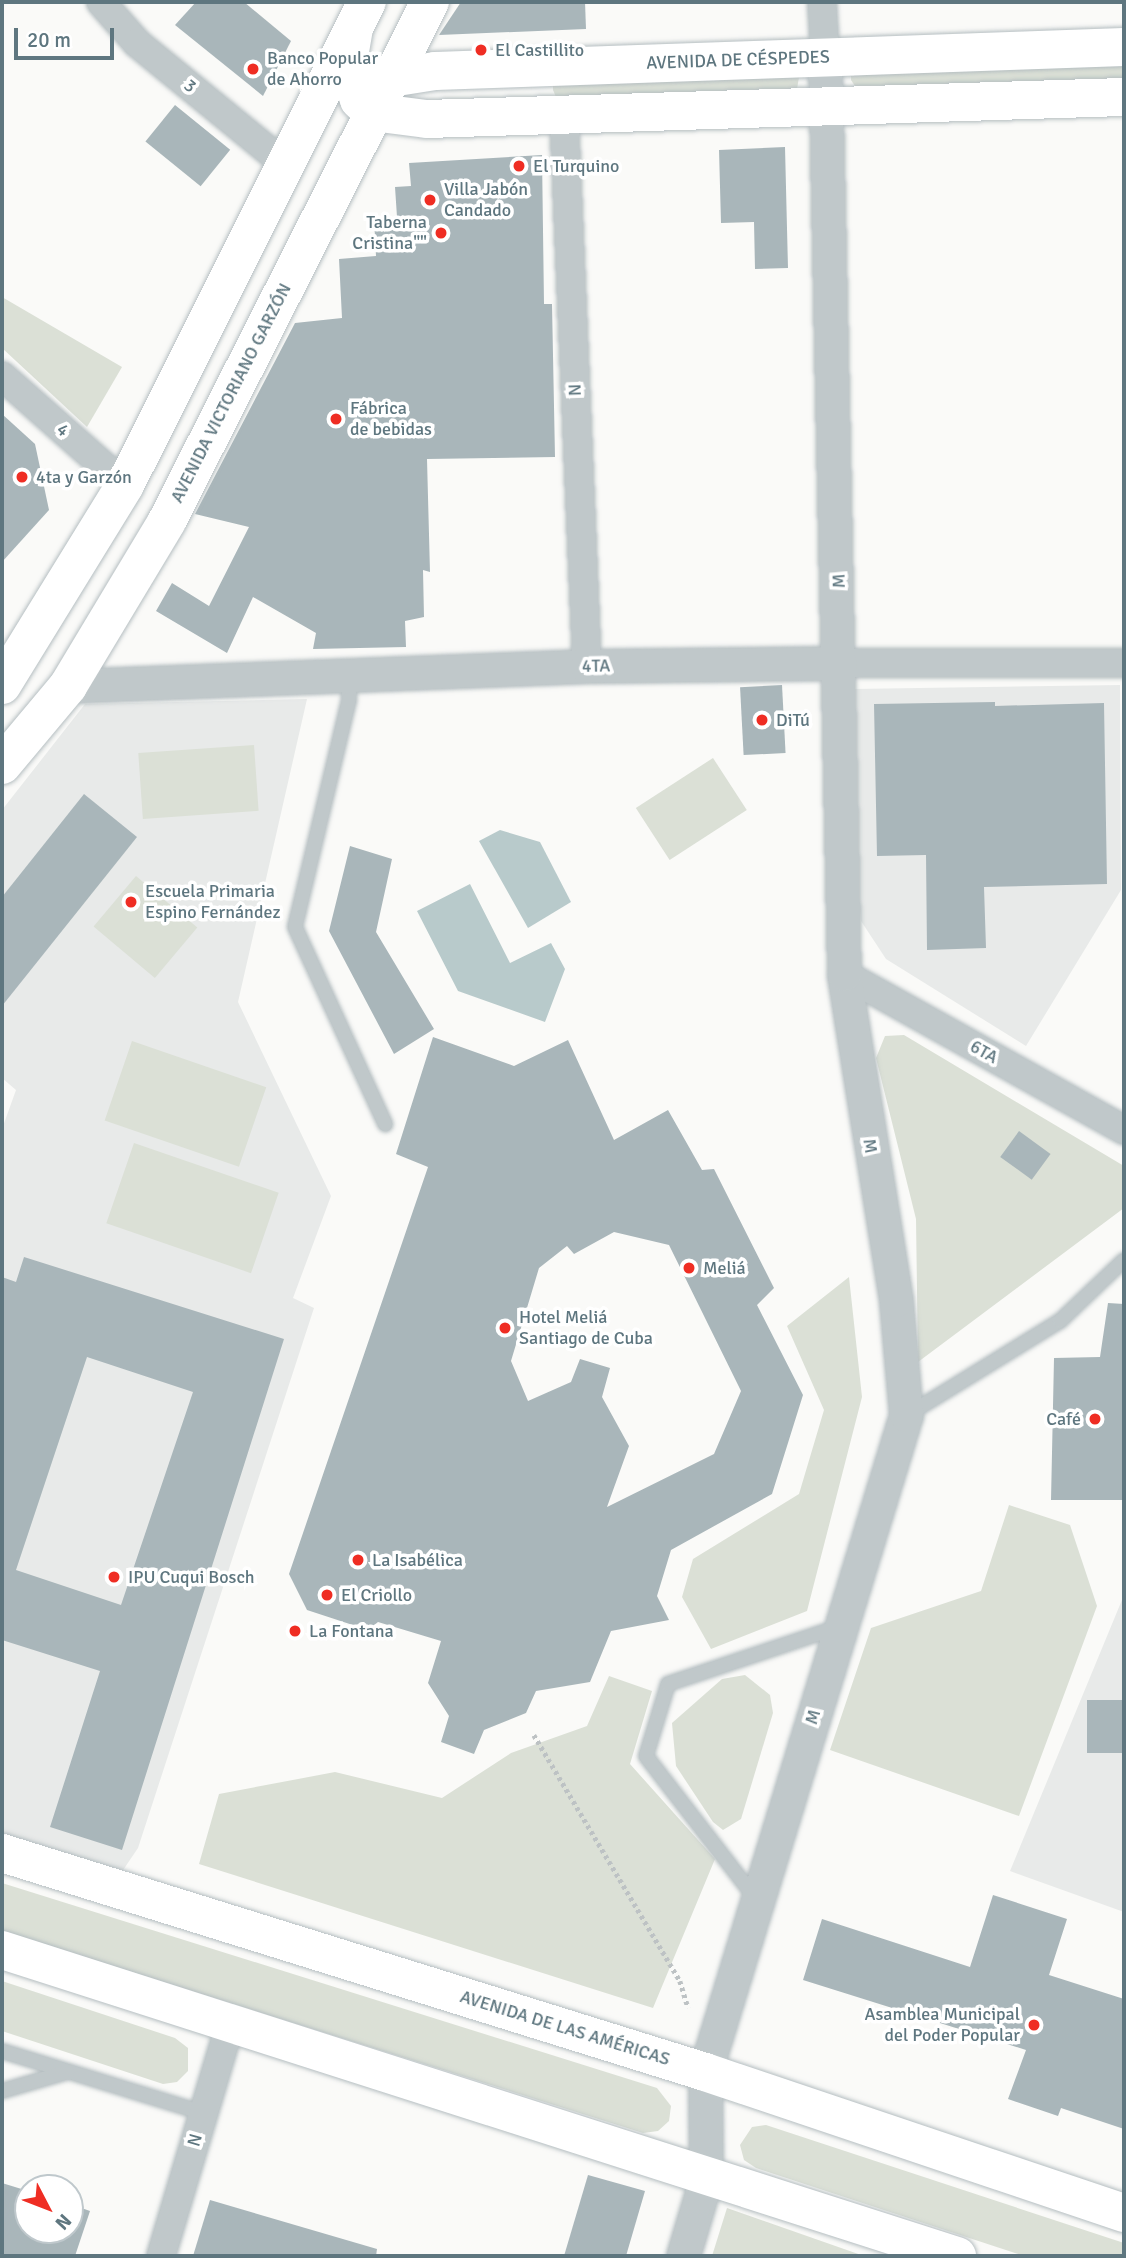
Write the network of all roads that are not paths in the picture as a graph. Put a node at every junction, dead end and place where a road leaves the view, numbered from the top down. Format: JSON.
{"nodes":[{"id":1,"x":101,"y":2,"type":"edge"},
{"id":2,"x":430,"y":2,"type":"edge"},
{"id":3,"x":822,"y":2,"type":"edge"},
{"id":4,"x":361,"y":12,"type":"edge"},
{"id":5,"x":1124,"y":47,"type":"edge"},
{"id":6,"x":825,"y":56,"type":"junction"},
{"id":7,"x":371,"y":92,"type":"junction"},
{"id":8,"x":1124,"y":97,"type":"edge"},
{"id":9,"x":829,"y":104,"type":"junction"},
{"id":10,"x":564,"y":114,"type":"junction"},
{"id":11,"x":427,"y":119,"type":"junction"},
{"id":12,"x":306,"y":124,"type":"junction"},
{"id":13,"x":355,"y":151,"type":"junction"},
{"id":14,"x":285,"y":164,"type":"junction"},
{"id":15,"x":2,"y":376,"type":"edge"},
{"id":16,"x":125,"y":485,"type":"junction"},
{"id":17,"x":840,"y":663,"type":"junction"},
{"id":18,"x":1124,"y":663,"type":"edge"},
{"id":19,"x":587,"y":666,"type":"junction"},
{"id":20,"x":349,"y":676,"type":"junction"},
{"id":21,"x":2,"y":685,"type":"edge"},
{"id":22,"x":68,"y":686,"type":"junction"},
{"id":23,"x":2,"y":765,"type":"edge"},
{"id":24,"x":844,"y":974,"type":"junction"},
{"id":25,"x":385,"y":1124,"type":"dead end"},
{"id":26,"x":1124,"y":1130,"type":"edge"},
{"id":27,"x":1124,"y":1260,"type":"edge"},
{"id":28,"x":905,"y":1415,"type":"junction"},
{"id":29,"x":841,"y":1626,"type":"junction"},
{"id":30,"x":2,"y":1853,"type":"edge"},
{"id":31,"x":757,"y":1900,"type":"junction"},
{"id":32,"x":2,"y":1951,"type":"edge"},
{"id":33,"x":230,"y":2024,"type":"junction"},
{"id":34,"x":2,"y":2051,"type":"edge"},
{"id":35,"x":706,"y":2069,"type":"junction"},
{"id":36,"x":67,"y":2072,"type":"junction"},
{"id":37,"x":2,"y":2091,"type":"edge"},
{"id":38,"x":203,"y":2113,"type":"junction"},
{"id":39,"x":706,"y":2179,"type":"junction"},
{"id":40,"x":1124,"y":2213,"type":"edge"},
{"id":41,"x":161,"y":2256,"type":"edge"},
{"id":42,"x":683,"y":2256,"type":"edge"},
{"id":43,"x":957,"y":2256,"type":"edge"}],
"edges":[{"from":1,"to":14,"type":"street","name":"3"},
{"from":2,"to":7,"type":"main road","name":"AVENIDA VICTORIANO GARZÓN"},
{"from":3,"to":6,"type":"street","name":"M"},
{"from":4,"to":7,"type":"main road"},
{"from":4,"to":12,"type":"main road"},
{"from":5,"to":6,"type":"main road","name":"AVENIDA DE CÉSPEDES"},
{"from":6,"to":7,"type":"main road","name":"AVENIDA DE CÉSPEDES"},
{"from":6,"to":9,"type":"street","name":"M"},
{"from":7,"to":11,"type":"main road"},
{"from":7,"to":12,"type":"main road","name":"AVENIDA DE CÉSPEDES"},
{"from":7,"to":13,"type":"main road","name":"AVENIDA VICTORIANO GARZÓN"},
{"from":8,"to":9,"type":"main road"},
{"from":9,"to":10,"type":"main road"},
{"from":9,"to":17,"type":"street","name":"M"},
{"from":10,"to":11,"type":"main road"},
{"from":10,"to":19,"type":"street","name":"N"},
{"from":11,"to":13,"type":"main road"},
{"from":12,"to":14,"type":"main road"},
{"from":13,"to":22,"type":"main road","name":"AVENIDA VICTORIANO GARZÓN"},
{"from":14,"to":16,"type":"main road"},
{"from":15,"to":16,"type":"street","name":"4"},
{"from":16,"to":21,"type":"main road"},
{"from":17,"to":18,"type":"street","name":"4TA"},
{"from":17,"to":19,"type":"street","name":"4TA"},
{"from":17,"to":24,"type":"street","name":"M"},
{"from":19,"to":20,"type":"street","name":"4TA"},
{"from":20,"to":22,"type":"street","name":"4TA"},
{"from":20,"to":25,"type":"lane"},
{"from":22,"to":23,"type":"main road","name":"AVENIDA VICTORIANO GARZÓN"},
{"from":24,"to":26,"type":"street","name":"6TA"},
{"from":24,"to":28,"type":"street","name":"M"},
{"from":27,"to":28,"type":"lane"},
{"from":28,"to":29,"type":"street","name":"M"},
{"from":29,"to":31,"type":"street","name":"M"},
{"from":29,"to":31,"type":"lane"},
{"from":30,"to":35,"type":"main road","name":"AVENIDA DE LAS AMÉRICAS"},
{"from":31,"to":35,"type":"street","name":"M"},
{"from":32,"to":33,"type":"main road"},
{"from":33,"to":38,"type":"street","name":"N"},
{"from":33,"to":39,"type":"main road"},
{"from":34,"to":36,"type":"lane"},
{"from":35,"to":39,"type":"street","name":"M"},
{"from":35,"to":40,"type":"main road","name":"AVENIDA DE LAS AMÉRICAS"},
{"from":36,"to":37,"type":"lane"},
{"from":36,"to":38,"type":"lane"},
{"from":38,"to":41,"type":"street","name":"N"},
{"from":39,"to":42,"type":"street","name":"M"},
{"from":39,"to":43,"type":"main road"}]}
